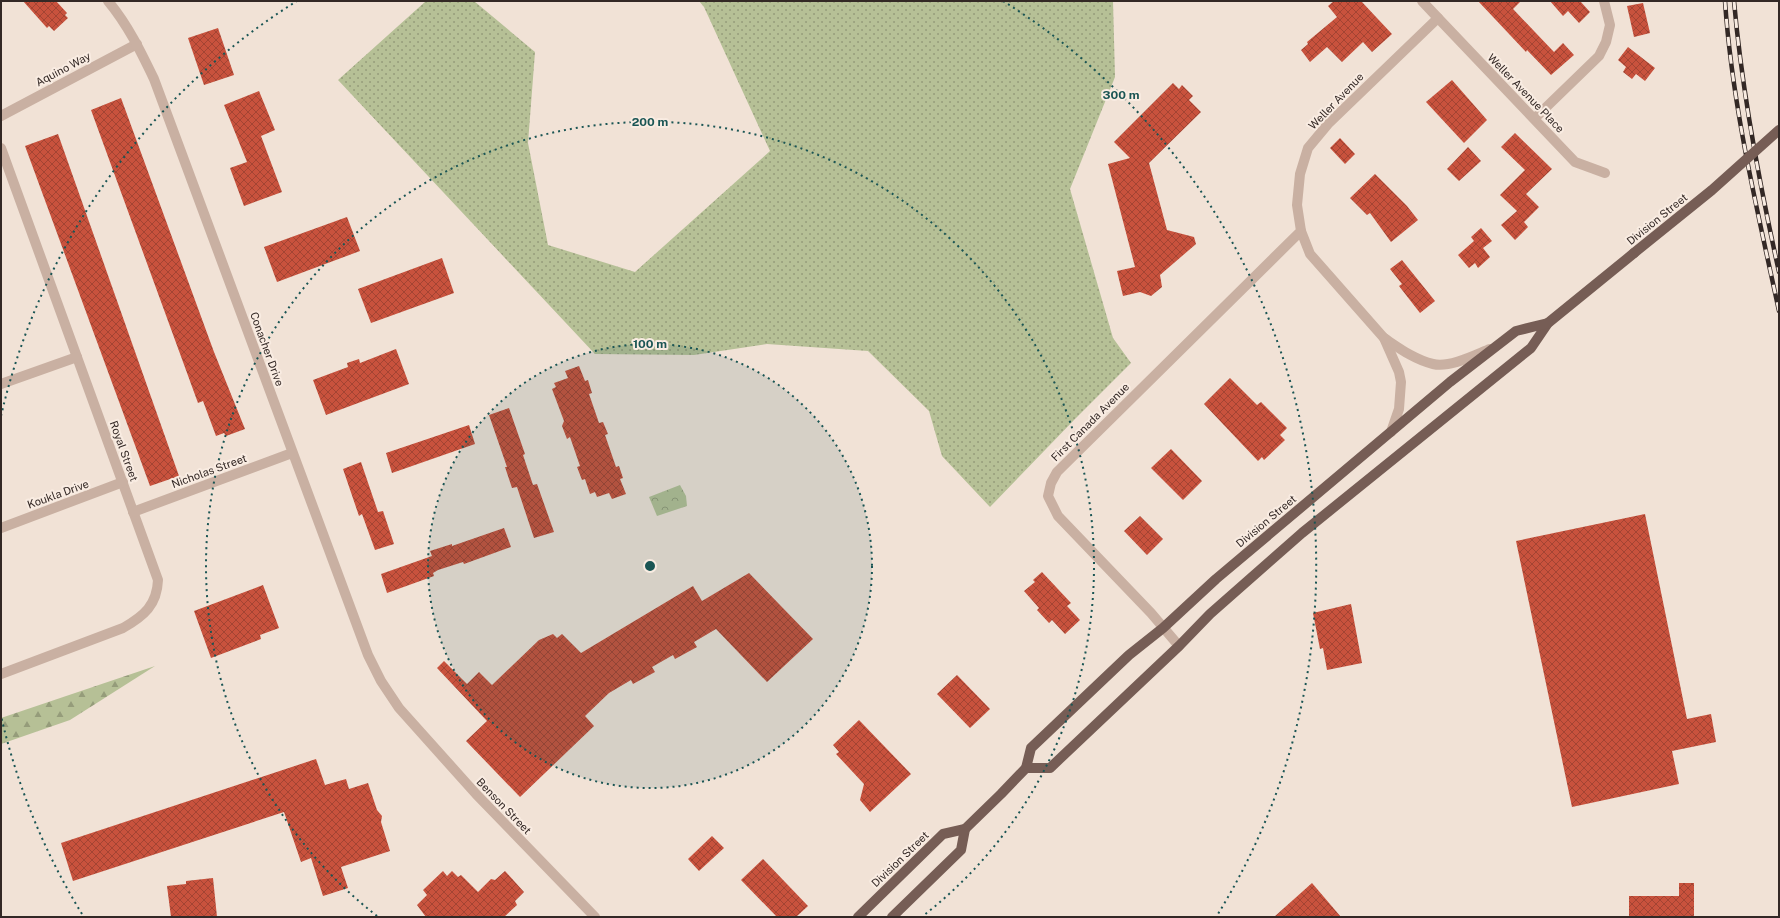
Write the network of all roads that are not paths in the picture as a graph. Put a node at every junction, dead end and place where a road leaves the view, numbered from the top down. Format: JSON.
{"nodes":[{"id":1,"x":108,"y":1,"type":"edge"},
{"id":2,"x":1422,"y":1,"type":"edge"},
{"id":3,"x":1604,"y":1,"type":"edge"},
{"id":4,"x":1438,"y":18,"type":"junction"},
{"id":5,"x":137,"y":44,"type":"junction"},
{"id":6,"x":1,"y":116,"type":"edge"},
{"id":7,"x":1535,"y":118,"type":"junction"},
{"id":8,"x":1779,"y":130,"type":"edge"},
{"id":9,"x":1,"y":148,"type":"edge"},
{"id":10,"x":1605,"y":173,"type":"dead end"},
{"id":11,"x":1300,"y":231,"type":"junction"},
{"id":12,"x":1548,"y":323,"type":"junction"},
{"id":13,"x":1384,"y":338,"type":"junction"},
{"id":14,"x":1498,"y":346,"type":"junction"},
{"id":15,"x":77,"y":357,"type":"junction"},
{"id":16,"x":1,"y":384,"type":"edge"},
{"id":17,"x":1392,"y":432,"type":"junction"},
{"id":18,"x":292,"y":453,"type":"junction"},
{"id":19,"x":122,"y":482,"type":"junction"},
{"id":20,"x":133,"y":512,"type":"junction"},
{"id":21,"x":1,"y":528,"type":"edge"},
{"id":22,"x":1163,"y":628,"type":"junction"},
{"id":23,"x":1179,"y":646,"type":"junction"},
{"id":24,"x":1,"y":674,"type":"edge"},
{"id":25,"x":399,"y":708,"type":"joint"},
{"id":26,"x":1026,"y":768,"type":"junction"},
{"id":27,"x":965,"y":829,"type":"junction"},
{"id":28,"x":594,"y":917,"type":"edge"},
{"id":29,"x":858,"y":917,"type":"edge"},
{"id":30,"x":892,"y":917,"type":"edge"}],
"edges":[{"from":1,"to":5,"type":"street","name":"Conacher Drive"},
{"from":2,"to":4,"type":"street"},
{"from":3,"to":7,"type":"street"},
{"from":4,"to":7,"type":"street","name":"Weller Avenue Place"},
{"from":4,"to":11,"type":"street","name":"Weller Avenue"},
{"from":5,"to":6,"type":"street","name":"Aquino Way"},
{"from":5,"to":18,"type":"street","name":"Conacher Drive"},
{"from":7,"to":10,"type":"street","name":"Weller Avenue Place"},
{"from":8,"to":12,"type":"main road","name":"Division Street","bridge":true},
{"from":9,"to":15,"type":"street","name":"Royal Street"},
{"from":11,"to":13,"type":"street","name":"Weller Avenue"},
{"from":11,"to":22,"type":"street","name":"First Canada Avenue"},
{"from":12,"to":14,"type":"main road","name":"Division Street"},
{"from":12,"to":23,"type":"main road","name":"Division Street"},
{"from":13,"to":14,"type":"street","name":"Weller Avenue"},
{"from":13,"to":17,"type":"street","name":"Weller Avenue"},
{"from":14,"to":17,"type":"main road","name":"Division Street"},
{"from":15,"to":16,"type":"street"},
{"from":15,"to":19,"type":"street","name":"Royal Street"},
{"from":17,"to":22,"type":"main road","name":"Division Street"},
{"from":18,"to":20,"type":"street","name":"Nicholas Street"},
{"from":18,"to":25,"type":"street","name":"Conacher Drive"},
{"from":19,"to":20,"type":"street","name":"Royal Street"},
{"from":19,"to":21,"type":"street","name":"Koukla Drive"},
{"from":20,"to":24,"type":"street","name":"Royal Street"},
{"from":22,"to":23,"type":"street","name":"First Canada Avenue"},
{"from":22,"to":26,"type":"main road","name":"Division Street"},
{"from":23,"to":26,"type":"main road","name":"Division Street"},
{"from":25,"to":28,"type":"street","name":"Benson Street"},
{"from":26,"to":27,"type":"main road"},
{"from":27,"to":29,"type":"main road","name":"Division Street"},
{"from":27,"to":30,"type":"main road"}]}
